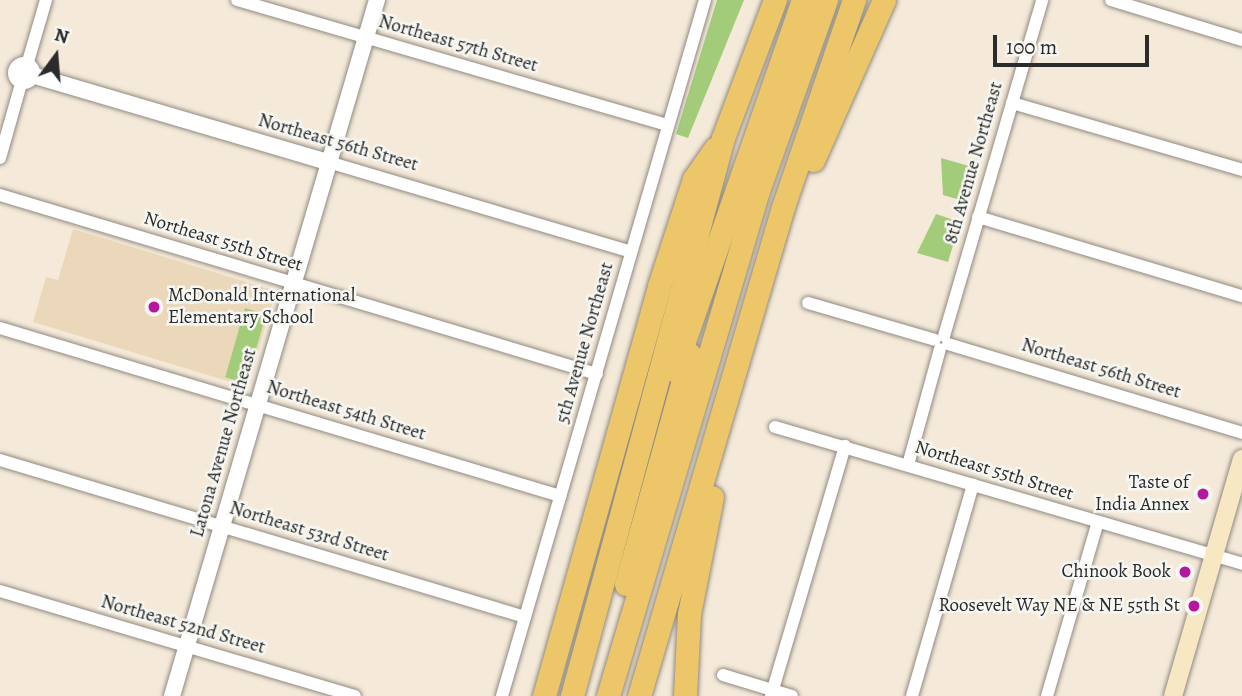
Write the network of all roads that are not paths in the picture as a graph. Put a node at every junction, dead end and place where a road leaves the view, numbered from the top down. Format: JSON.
{"nodes":[{"id":1,"x":46,"y":0,"type":"edge"},
{"id":2,"x":237,"y":0,"type":"edge"},
{"id":3,"x":377,"y":0,"type":"edge"},
{"id":4,"x":704,"y":0,"type":"edge"},
{"id":5,"x":775,"y":0,"type":"edge"},
{"id":6,"x":803,"y":0,"type":"edge"},
{"id":7,"x":826,"y":0,"type":"edge"},
{"id":8,"x":855,"y":0,"type":"edge"},
{"id":9,"x":884,"y":0,"type":"edge"},
{"id":10,"x":1042,"y":0,"type":"edge"},
{"id":11,"x":1111,"y":0,"type":"edge"},
{"id":12,"x":366,"y":38,"type":"junction"},
{"id":13,"x":1242,"y":40,"type":"edge"},
{"id":14,"x":0,"y":65,"type":"edge"},
{"id":15,"x":24,"y":73,"type":"junction"},
{"id":16,"x":1012,"y":103,"type":"junction"},
{"id":17,"x":668,"y":125,"type":"junction"},
{"id":18,"x":723,"y":138,"type":"junction"},
{"id":19,"x":0,"y":158,"type":"edge"},
{"id":20,"x":328,"y":162,"type":"junction"},
{"id":21,"x":1242,"y":170,"type":"edge"},
{"id":22,"x":0,"y":195,"type":"edge"},
{"id":23,"x":783,"y":207,"type":"junction"},
{"id":24,"x":978,"y":217,"type":"junction"},
{"id":25,"x":720,"y":243,"type":"junction"},
{"id":26,"x":631,"y":252,"type":"junction"},
{"id":27,"x":292,"y":283,"type":"junction"},
{"id":28,"x":1242,"y":296,"type":"edge"},
{"id":29,"x":808,"y":303,"type":"dead end"},
{"id":30,"x":0,"y":328,"type":"edge"},
{"id":31,"x":942,"y":342,"type":"junction"},
{"id":32,"x":597,"y":374,"type":"junction"},
{"id":33,"x":734,"y":380,"type":"junction"},
{"id":34,"x":258,"y":405,"type":"junction"},
{"id":35,"x":775,"y":427,"type":"dead end"},
{"id":36,"x":1242,"y":433,"type":"edge"},
{"id":37,"x":845,"y":446,"type":"junction"},
{"id":38,"x":1242,"y":459,"type":"edge"},
{"id":39,"x":0,"y":460,"type":"edge"},
{"id":40,"x":633,"y":464,"type":"junction"},
{"id":41,"x":908,"y":465,"type":"junction"},
{"id":42,"x":973,"y":485,"type":"junction"},
{"id":43,"x":600,"y":486,"type":"junction"},
{"id":44,"x":560,"y":496,"type":"junction"},
{"id":45,"x":1098,"y":522,"type":"junction"},
{"id":46,"x":222,"y":526,"type":"junction"},
{"id":47,"x":1213,"y":556,"type":"junction"},
{"id":48,"x":1242,"y":564,"type":"edge"},
{"id":49,"x":0,"y":592,"type":"edge"},
{"id":50,"x":525,"y":617,"type":"junction"},
{"id":51,"x":186,"y":647,"type":"junction"},
{"id":52,"x":723,"y":675,"type":"dead end"},
{"id":53,"x":772,"y":693,"type":"edge"},
{"id":54,"x":172,"y":696,"type":"edge"},
{"id":55,"x":355,"y":696,"type":"edge"},
{"id":56,"x":502,"y":696,"type":"edge"},
{"id":57,"x":527,"y":696,"type":"edge"},
{"id":58,"x":544,"y":696,"type":"edge"},
{"id":59,"x":572,"y":696,"type":"edge"},
{"id":60,"x":596,"y":696,"type":"edge"},
{"id":61,"x":608,"y":696,"type":"edge"},
{"id":62,"x":639,"y":696,"type":"edge"},
{"id":63,"x":685,"y":696,"type":"edge"},
{"id":64,"x":792,"y":696,"type":"edge"},
{"id":65,"x":912,"y":696,"type":"edge"},
{"id":66,"x":1047,"y":696,"type":"edge"},
{"id":67,"x":1173,"y":696,"type":"edge"}],
"edges":[{"from":1,"to":15,"type":"street"},
{"from":2,"to":12,"type":"street","name":"Northeast 57th Street"},
{"from":3,"to":12,"type":"street","name":"Latona Avenue Northeast"},
{"from":4,"to":17,"type":"street","name":"5th Avenue Northeast"},
{"from":5,"to":18,"type":"highway"},
{"from":6,"to":25,"type":"highway"},
{"from":7,"to":61,"type":"highway"},
{"from":8,"to":23,"type":"highway"},
{"from":9,"to":23,"type":"highway"},
{"from":10,"to":16,"type":"street","name":"8th Avenue Northeast"},
{"from":11,"to":13,"type":"street"},
{"from":12,"to":17,"type":"street","name":"Northeast 57th Street"},
{"from":12,"to":20,"type":"street","name":"Latona Avenue Northeast"},
{"from":14,"to":15,"type":"street","name":"Northeast 56th Street"},
{"from":15,"to":19,"type":"street"},
{"from":15,"to":20,"type":"street","name":"Northeast 56th Street"},
{"from":16,"to":21,"type":"street"},
{"from":16,"to":24,"type":"street","name":"8th Avenue Northeast"},
{"from":17,"to":26,"type":"street","name":"5th Avenue Northeast"},
{"from":18,"to":40,"type":"highway"},
{"from":18,"to":43,"type":"highway"},
{"from":20,"to":26,"type":"street","name":"Northeast 56th Street"},
{"from":20,"to":27,"type":"street","name":"Latona Avenue Northeast"},
{"from":22,"to":27,"type":"street","name":"Northeast 55th Street"},
{"from":23,"to":33,"type":"highway"},
{"from":24,"to":28,"type":"street"},
{"from":24,"to":31,"type":"street","name":"8th Avenue Northeast"},
{"from":25,"to":40,"type":"highway"},
{"from":25,"to":60,"type":"highway"},
{"from":26,"to":32,"type":"street","name":"5th Avenue Northeast"},
{"from":27,"to":32,"type":"street","name":"Northeast 55th Street"},
{"from":27,"to":34,"type":"street","name":"Latona Avenue Northeast"},
{"from":29,"to":31,"type":"street","name":"Northeast 56th Street"},
{"from":30,"to":34,"type":"street","name":"Northeast 54th Street"},
{"from":31,"to":36,"type":"street","name":"Northeast 56th Street"},
{"from":31,"to":41,"type":"street","name":"8th Avenue Northeast"},
{"from":32,"to":44,"type":"street","name":"5th Avenue Northeast"},
{"from":33,"to":62,"type":"highway"},
{"from":33,"to":63,"type":"highway"},
{"from":34,"to":44,"type":"street","name":"Northeast 54th Street"},
{"from":34,"to":46,"type":"street","name":"Latona Avenue Northeast"},
{"from":35,"to":37,"type":"street","name":"Northeast 55th Street"},
{"from":37,"to":41,"type":"street","name":"Northeast 55th Street"},
{"from":37,"to":53,"type":"street"},
{"from":38,"to":47,"type":"main road"},
{"from":39,"to":46,"type":"street","name":"Northeast 53rd Street"},
{"from":40,"to":59,"type":"highway"},
{"from":41,"to":42,"type":"street","name":"Northeast 55th Street"},
{"from":42,"to":45,"type":"street","name":"Northeast 55th Street"},
{"from":42,"to":65,"type":"street"},
{"from":43,"to":57,"type":"highway"},
{"from":43,"to":58,"type":"highway"},
{"from":44,"to":50,"type":"street","name":"5th Avenue Northeast"},
{"from":45,"to":47,"type":"street","name":"Northeast 55th Street"},
{"from":45,"to":66,"type":"street"},
{"from":46,"to":50,"type":"street","name":"Northeast 53rd Street"},
{"from":46,"to":51,"type":"street","name":"Latona Avenue Northeast"},
{"from":47,"to":48,"type":"street","name":"Northeast 55th Street"},
{"from":47,"to":67,"type":"main road"},
{"from":49,"to":51,"type":"street","name":"Northeast 52nd Street"},
{"from":50,"to":56,"type":"street","name":"5th Avenue Northeast"},
{"from":51,"to":54,"type":"street","name":"Latona Avenue Northeast"},
{"from":51,"to":55,"type":"street","name":"Northeast 52nd Street"},
{"from":52,"to":53,"type":"street"},
{"from":53,"to":64,"type":"street"}]}
